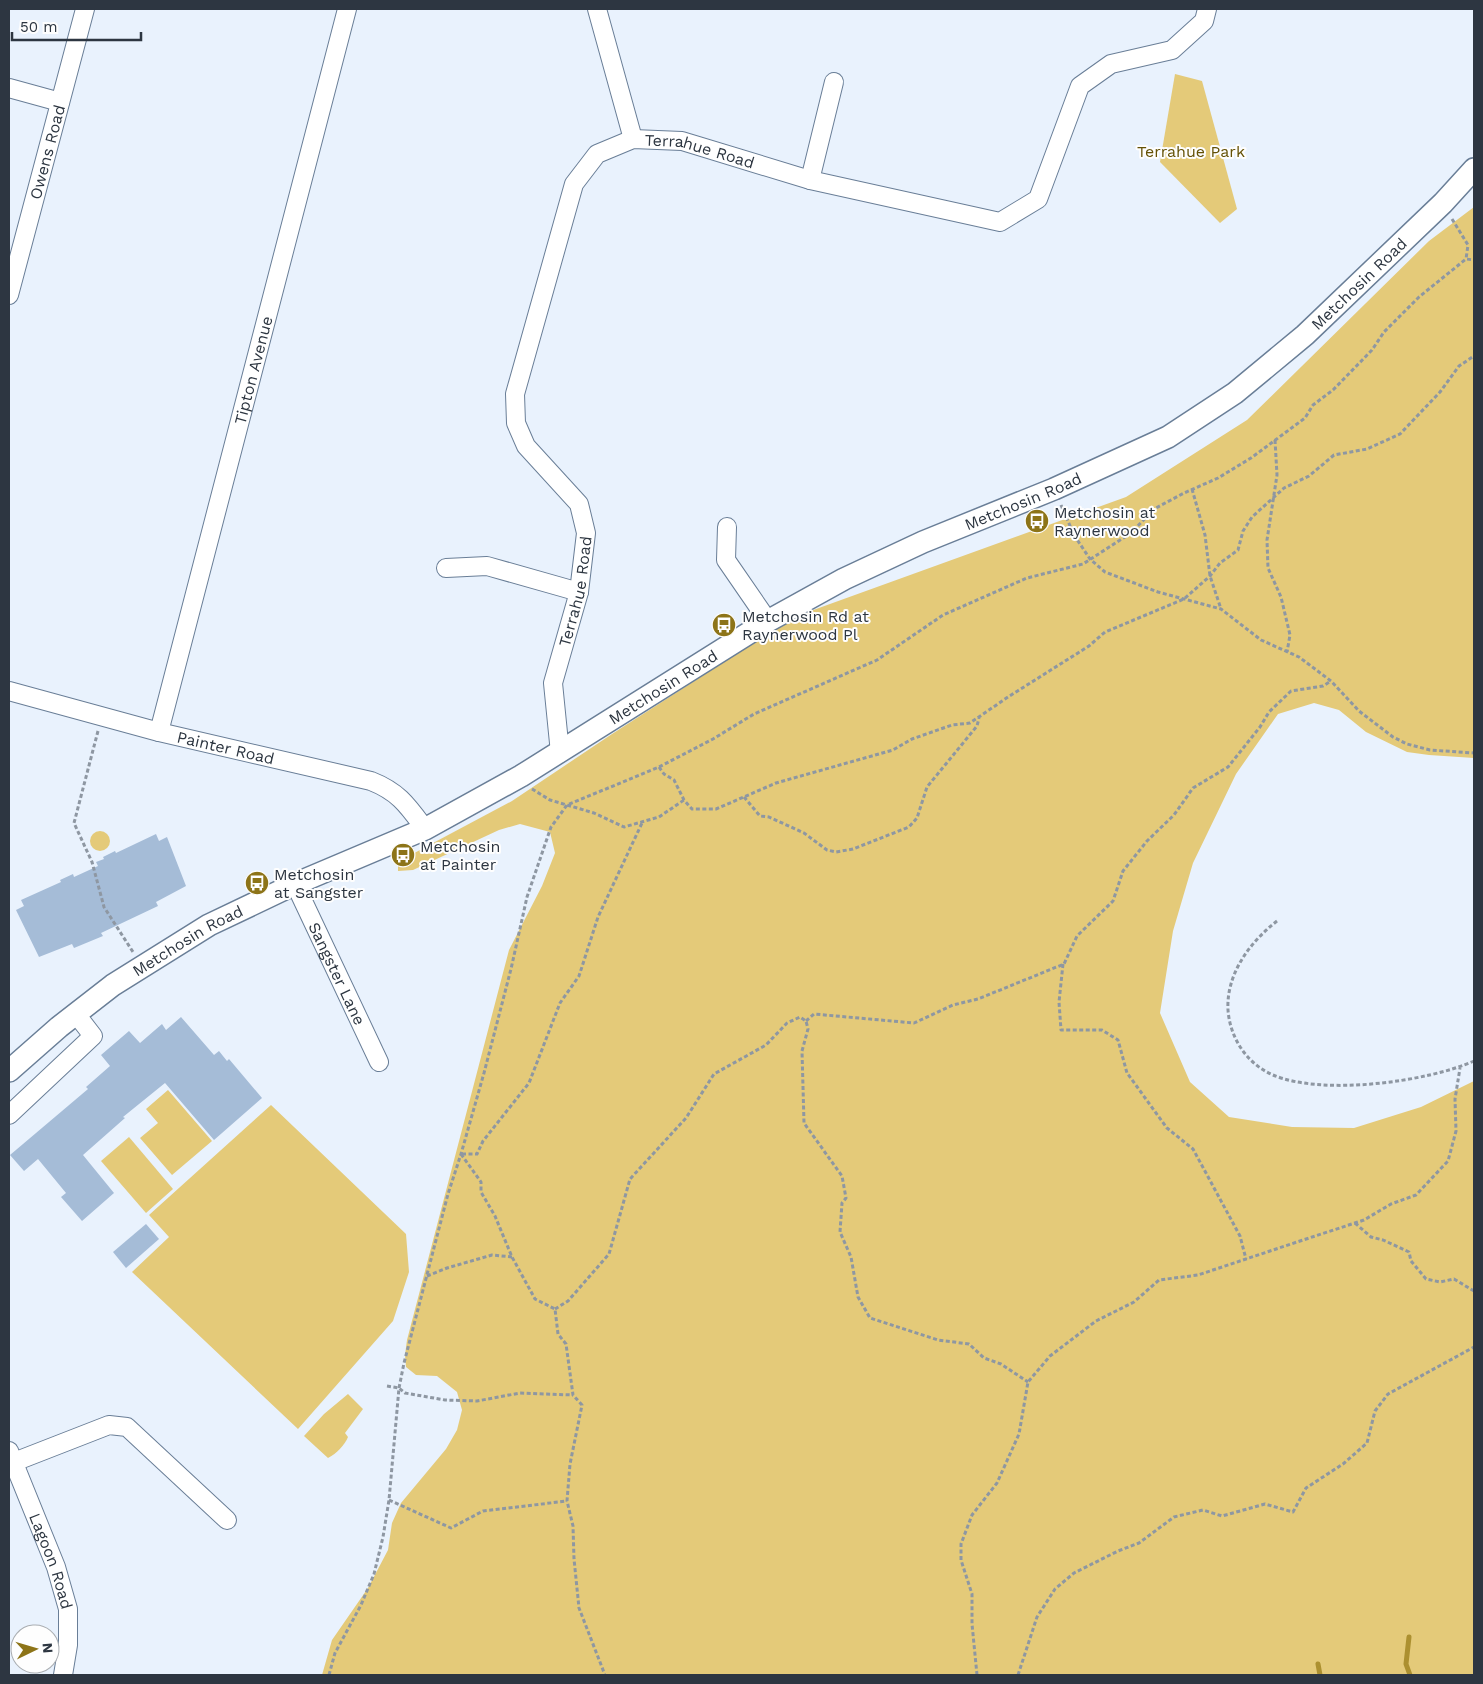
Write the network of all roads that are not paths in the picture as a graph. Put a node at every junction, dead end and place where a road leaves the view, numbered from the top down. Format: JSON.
{"nodes":[{"id":1,"x":84,"y":9,"type":"edge"},
{"id":2,"x":347,"y":9,"type":"edge"},
{"id":3,"x":597,"y":9,"type":"edge"},
{"id":4,"x":1207,"y":9,"type":"edge"},
{"id":5,"x":834,"y":82,"type":"dead end"},
{"id":6,"x":9,"y":88,"type":"edge"},
{"id":7,"x":60,"y":102,"type":"junction"},
{"id":8,"x":632,"y":139,"type":"junction"},
{"id":9,"x":1474,"y":169,"type":"edge"},
{"id":10,"x":810,"y":180,"type":"junction"},
{"id":11,"x":9,"y":295,"type":"edge"},
{"id":12,"x":727,"y":527,"type":"dead end"},
{"id":13,"x":446,"y":568,"type":"dead end"},
{"id":14,"x":579,"y":592,"type":"junction"},
{"id":15,"x":768,"y":621,"type":"junction"},
{"id":16,"x":9,"y":691,"type":"edge"},
{"id":17,"x":159,"y":732,"type":"junction"},
{"id":18,"x":560,"y":753,"type":"junction"},
{"id":19,"x":425,"y":829,"type":"junction"},
{"id":20,"x":295,"y":884,"type":"junction"},
{"id":21,"x":76,"y":1014,"type":"junction"},
{"id":22,"x":379,"y":1062,"type":"dead end"},
{"id":23,"x":9,"y":1071,"type":"edge"},
{"id":24,"x":9,"y":1115,"type":"edge"},
{"id":25,"x":11,"y":1457,"type":"edge"},
{"id":26,"x":227,"y":1520,"type":"dead end"},
{"id":27,"x":63,"y":1675,"type":"edge"}],
"edges":[{"from":1,"to":7,"type":"street","name":"Owens Road"},
{"from":2,"to":17,"type":"street","name":"Tipton Avenue"},
{"from":3,"to":8,"type":"street"},
{"from":4,"to":10,"type":"street","name":"Terrahue Road"},
{"from":5,"to":10,"type":"street"},
{"from":6,"to":7,"type":"street"},
{"from":7,"to":11,"type":"street","name":"Owens Road"},
{"from":8,"to":10,"type":"street","name":"Terrahue Road"},
{"from":8,"to":14,"type":"street","name":"Terrahue Road"},
{"from":9,"to":15,"type":"main road","name":"Metchosin Road"},
{"from":12,"to":15,"type":"street"},
{"from":13,"to":14,"type":"street"},
{"from":14,"to":18,"type":"street","name":"Terrahue Road"},
{"from":15,"to":18,"type":"main road","name":"Metchosin Road"},
{"from":16,"to":17,"type":"street","name":"Painter Road"},
{"from":17,"to":19,"type":"street","name":"Painter Road"},
{"from":18,"to":19,"type":"main road","name":"Metchosin Road"},
{"from":19,"to":20,"type":"main road","name":"Metchosin Road"},
{"from":20,"to":21,"type":"main road","name":"Metchosin Road"},
{"from":20,"to":22,"type":"street","name":"Sangster Lane"},
{"from":21,"to":23,"type":"main road","name":"Metchosin Road"},
{"from":21,"to":24,"type":"street"},
{"from":25,"to":26,"type":"street"},
{"from":25,"to":27,"type":"street","name":"Lagoon Road"}]}
